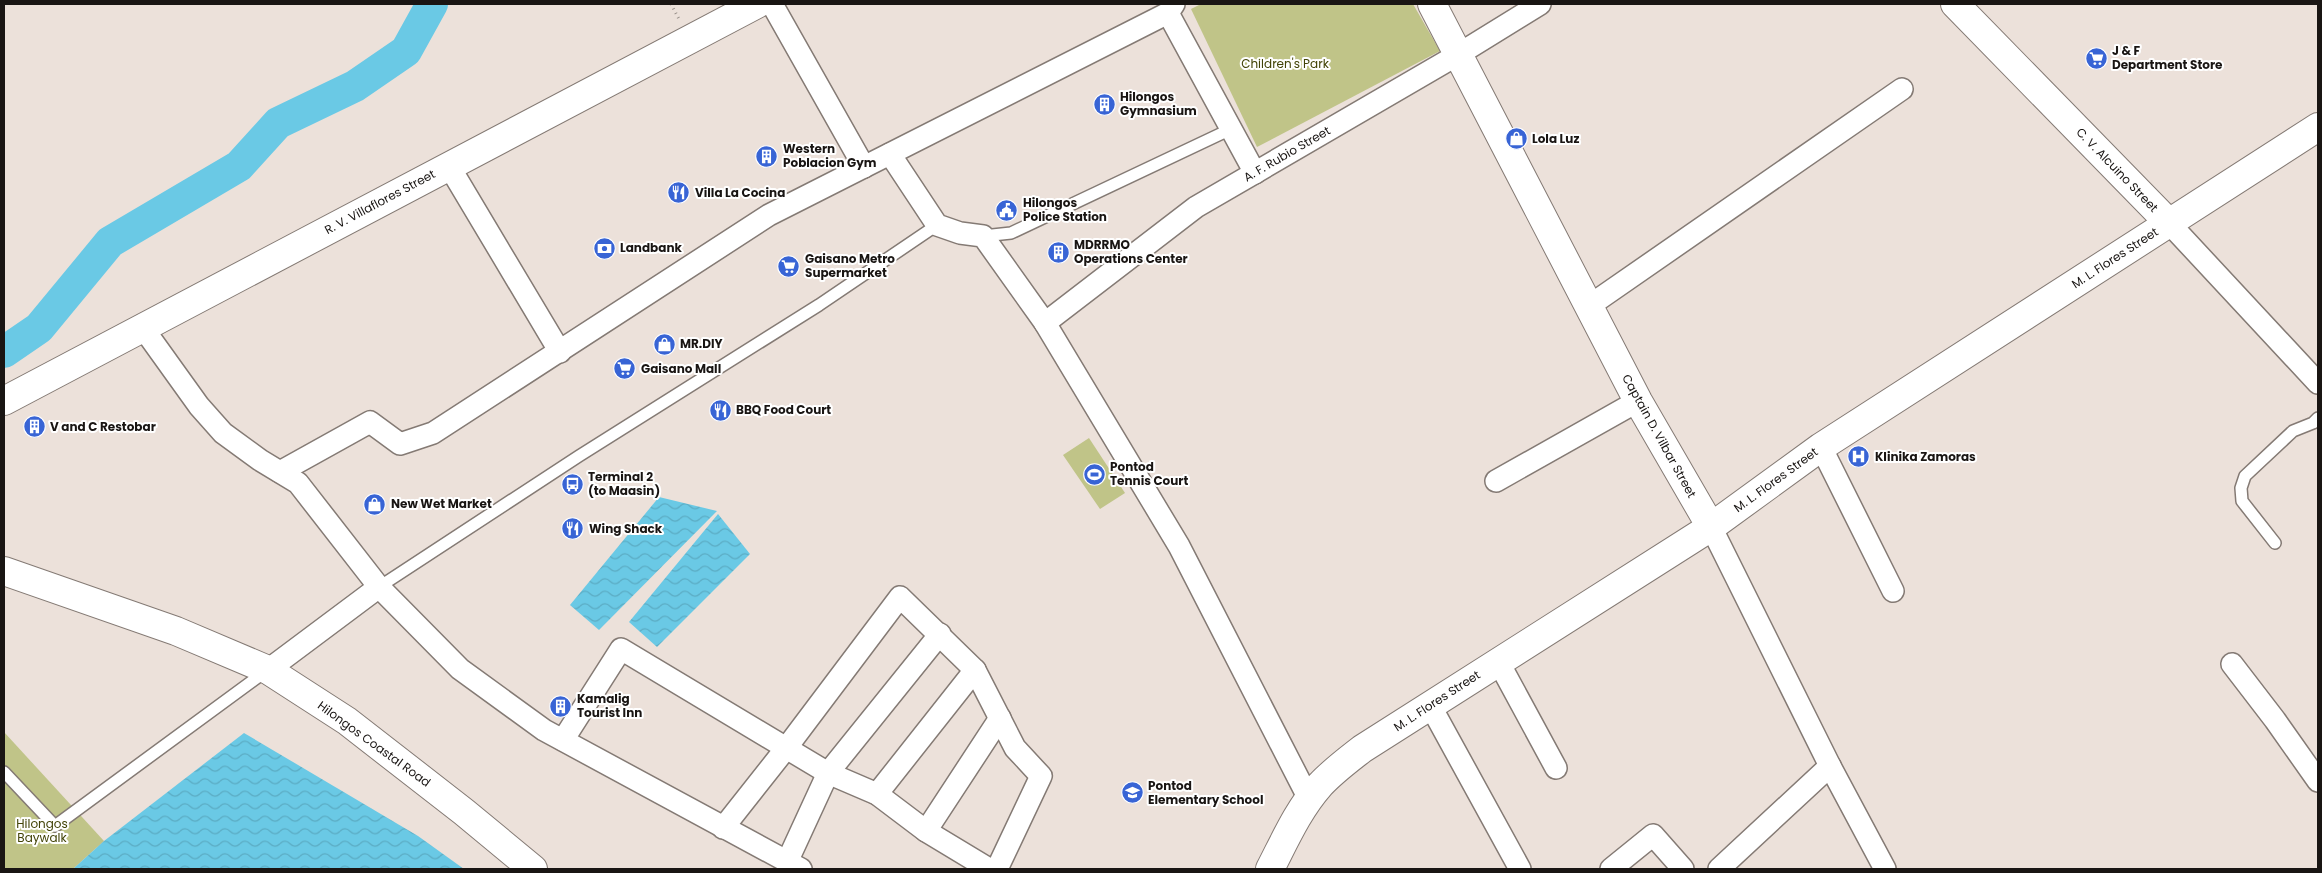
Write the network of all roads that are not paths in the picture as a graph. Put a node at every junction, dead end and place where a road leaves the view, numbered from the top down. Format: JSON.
{"nodes":[{"id":1,"x":757,"y":4,"type":"edge"},
{"id":2,"x":772,"y":4,"type":"edge"},
{"id":3,"x":1432,"y":4,"type":"edge"},
{"id":4,"x":1540,"y":4,"type":"edge"},
{"id":5,"x":1955,"y":4,"type":"edge"},
{"id":6,"x":1171,"y":8,"type":"edge"},
{"id":7,"x":1459,"y":54,"type":"junction"},
{"id":8,"x":1902,"y":89,"type":"dead end"},
{"id":9,"x":2318,"y":127,"type":"edge"},
{"id":10,"x":1231,"y":130,"type":"junction"},
{"id":11,"x":890,"y":154,"type":"junction"},
{"id":12,"x":449,"y":166,"type":"junction"},
{"id":13,"x":864,"y":167,"type":"junction"},
{"id":14,"x":1255,"y":173,"type":"junction"},
{"id":15,"x":2169,"y":223,"type":"junction"},
{"id":16,"x":937,"y":225,"type":"junction"},
{"id":17,"x":983,"y":236,"type":"junction"},
{"id":18,"x":1589,"y":306,"type":"junction"},
{"id":19,"x":1045,"y":323,"type":"junction"},
{"id":20,"x":143,"y":328,"type":"junction"},
{"id":21,"x":560,"y":352,"type":"junction"},
{"id":22,"x":2318,"y":383,"type":"edge"},
{"id":23,"x":4,"y":401,"type":"edge"},
{"id":24,"x":1638,"y":401,"type":"junction"},
{"id":25,"x":2318,"y":418,"type":"edge"},
{"id":26,"x":1822,"y":447,"type":"junction"},
{"id":27,"x":280,"y":472,"type":"junction"},
{"id":28,"x":1496,"y":481,"type":"dead end"},
{"id":29,"x":1711,"y":527,"type":"junction"},
{"id":30,"x":2275,"y":543,"type":"dead end"},
{"id":31,"x":4,"y":570,"type":"edge"},
{"id":32,"x":379,"y":587,"type":"junction"},
{"id":33,"x":1893,"y":590,"type":"dead end"},
{"id":34,"x":940,"y":634,"type":"junction"},
{"id":35,"x":1498,"y":661,"type":"junction"},
{"id":36,"x":2232,"y":664,"type":"dead end"},
{"id":37,"x":268,"y":670,"type":"junction"},
{"id":38,"x":975,"y":670,"type":"junction"},
{"id":39,"x":1430,"y":705,"type":"junction"},
{"id":40,"x":1000,"y":718,"type":"junction"},
{"id":41,"x":562,"y":740,"type":"junction"},
{"id":42,"x":787,"y":748,"type":"junction"},
{"id":43,"x":1830,"y":766,"type":"junction"},
{"id":44,"x":1556,"y":768,"type":"dead end"},
{"id":45,"x":4,"y":772,"type":"edge"},
{"id":46,"x":828,"y":772,"type":"junction"},
{"id":47,"x":2318,"y":781,"type":"edge"},
{"id":48,"x":877,"y":794,"type":"junction"},
{"id":49,"x":1309,"y":800,"type":"junction"},
{"id":50,"x":724,"y":828,"type":"junction"},
{"id":51,"x":926,"y":831,"type":"junction"},
{"id":52,"x":794,"y":866,"type":"edge"},
{"id":53,"x":533,"y":869,"type":"edge"},
{"id":54,"x":989,"y":869,"type":"edge"},
{"id":55,"x":997,"y":869,"type":"edge"},
{"id":56,"x":1270,"y":869,"type":"edge"},
{"id":57,"x":1520,"y":869,"type":"edge"},
{"id":58,"x":1611,"y":869,"type":"edge"},
{"id":59,"x":1683,"y":869,"type":"edge"},
{"id":60,"x":1719,"y":869,"type":"edge"},
{"id":61,"x":1885,"y":869,"type":"edge"}],
"edges":[{"from":1,"to":12,"type":"street","name":"R. V. Villaflores Street"},
{"from":2,"to":13,"type":"street"},
{"from":3,"to":7,"type":"street","name":"Captain D. Vilbar Street"},
{"from":4,"to":7,"type":"street","name":"A. F. Rubio Street"},
{"from":5,"to":15,"type":"street","name":"C. V. Alcuino Street"},
{"from":6,"to":10,"type":"street"},
{"from":6,"to":11,"type":"street"},
{"from":7,"to":14,"type":"street","name":"A. F. Rubio Street"},
{"from":7,"to":18,"type":"street","name":"Captain D. Vilbar Street"},
{"from":8,"to":18,"type":"street"},
{"from":9,"to":15,"type":"street","name":"M. L. Flores Street"},
{"from":10,"to":14,"type":"street"},
{"from":10,"to":17,"type":"lane"},
{"from":11,"to":13,"type":"street"},
{"from":11,"to":16,"type":"street"},
{"from":12,"to":20,"type":"street","name":"R. V. Villaflores Street"},
{"from":12,"to":21,"type":"street"},
{"from":13,"to":21,"type":"street"},
{"from":14,"to":19,"type":"street","name":"A. F. Rubio Street"},
{"from":15,"to":22,"type":"street","name":"C. V. Alcuino Street"},
{"from":15,"to":26,"type":"street","name":"M. L. Flores Street"},
{"from":16,"to":17,"type":"street"},
{"from":16,"to":32,"type":"lane"},
{"from":17,"to":19,"type":"street"},
{"from":18,"to":24,"type":"street","name":"Captain D. Vilbar Street"},
{"from":19,"to":49,"type":"street"},
{"from":20,"to":23,"type":"street","name":"R. V. Villaflores Street"},
{"from":20,"to":27,"type":"street"},
{"from":21,"to":27,"type":"street"},
{"from":24,"to":28,"type":"street"},
{"from":24,"to":29,"type":"street","name":"Captain D. Vilbar Street"},
{"from":25,"to":30,"type":"lane"},
{"from":26,"to":29,"type":"street","name":"M. L. Flores Street"},
{"from":26,"to":33,"type":"street"},
{"from":27,"to":32,"type":"street"},
{"from":29,"to":35,"type":"street","name":"M. L. Flores Street"},
{"from":29,"to":43,"type":"street","name":"Captain D. Vilbar Street"},
{"from":31,"to":37,"type":"street","name":"Hilongos Coastal Road"},
{"from":32,"to":37,"type":"street"},
{"from":32,"to":41,"type":"street"},
{"from":34,"to":38,"type":"street"},
{"from":34,"to":42,"type":"street"},
{"from":34,"to":46,"type":"street"},
{"from":35,"to":39,"type":"street","name":"M. L. Flores Street"},
{"from":35,"to":44,"type":"street"},
{"from":36,"to":47,"type":"street"},
{"from":37,"to":45,"type":"lane"},
{"from":37,"to":53,"type":"street","name":"Hilongos Coastal Road"},
{"from":38,"to":40,"type":"street"},
{"from":38,"to":48,"type":"street"},
{"from":39,"to":49,"type":"street","name":"M. L. Flores Street"},
{"from":39,"to":57,"type":"street"},
{"from":40,"to":51,"type":"street"},
{"from":40,"to":55,"type":"street"},
{"from":41,"to":42,"type":"street"},
{"from":41,"to":50,"type":"street"},
{"from":42,"to":46,"type":"street"},
{"from":42,"to":50,"type":"street"},
{"from":43,"to":60,"type":"street"},
{"from":43,"to":61,"type":"street","name":"Captain D. Vilbar Street"},
{"from":46,"to":48,"type":"street"},
{"from":46,"to":52,"type":"street"},
{"from":48,"to":51,"type":"street"},
{"from":49,"to":56,"type":"street","name":"M. L. Flores Street"},
{"from":50,"to":52,"type":"street"},
{"from":51,"to":54,"type":"street"},
{"from":58,"to":59,"type":"street"}]}
